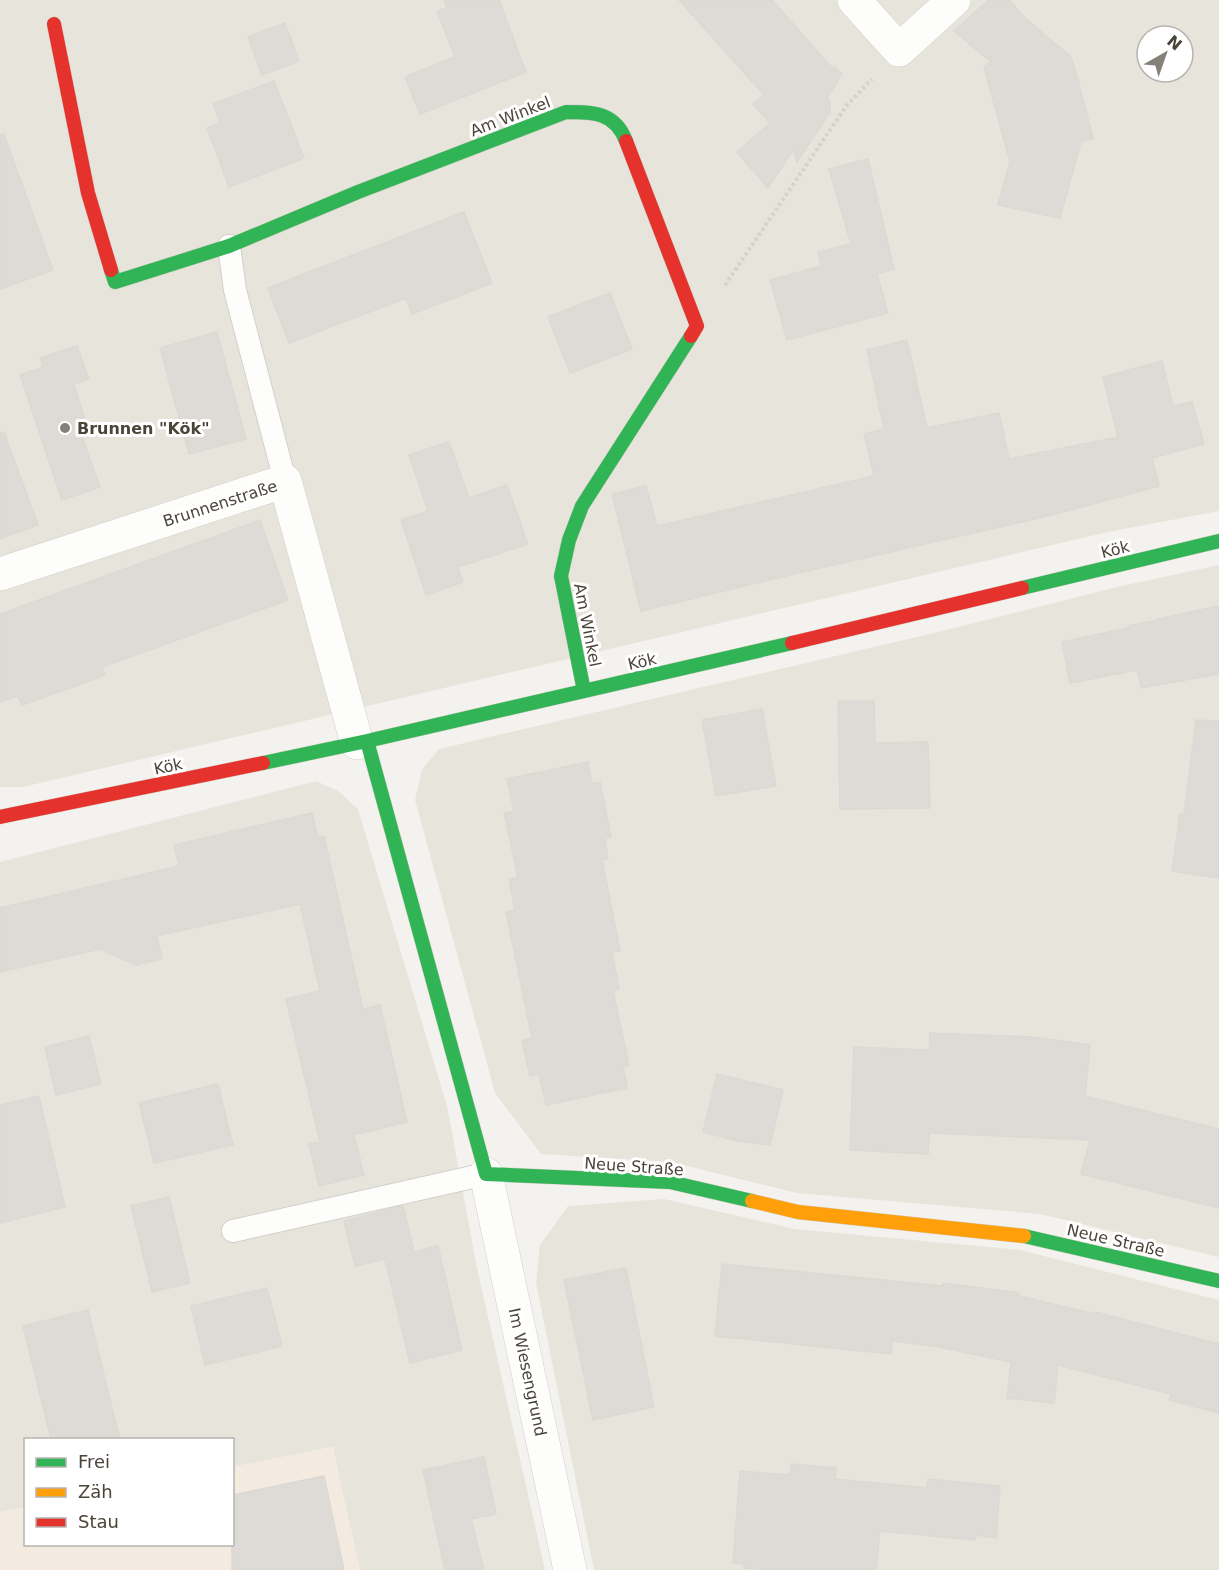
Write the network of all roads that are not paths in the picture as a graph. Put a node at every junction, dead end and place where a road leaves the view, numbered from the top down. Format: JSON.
{"nodes":[{"id":1,"x":854,"y":0,"type":"edge"},
{"id":2,"x":954,"y":0,"type":"edge"},
{"id":3,"x":54,"y":24,"type":"dead end"},
{"id":4,"x":229,"y":246,"type":"junction"},
{"id":5,"x":285,"y":481,"type":"junction"},
{"id":6,"x":1219,"y":541,"type":"edge"},
{"id":7,"x":0,"y":574,"type":"edge"},
{"id":8,"x":584,"y":691,"type":"junction"},
{"id":9,"x":362,"y":742,"type":"junction"},
{"id":10,"x":0,"y":818,"type":"edge"},
{"id":11,"x":486,"y":1174,"type":"junction"},
{"id":12,"x":233,"y":1231,"type":"dead end"},
{"id":13,"x":1219,"y":1281,"type":"edge"},
{"id":14,"x":570,"y":1570,"type":"edge"}],
"edges":[{"from":1,"to":2,"type":"street"},
{"from":3,"to":4,"type":"street","name":"Am Winkel"},
{"from":4,"to":5,"type":"lane"},
{"from":4,"to":8,"type":"street","name":"Am Winkel"},
{"from":5,"to":7,"type":"street","name":"Brunnenstraße"},
{"from":5,"to":9,"type":"street","name":"Brunnenstraße"},
{"from":6,"to":8,"type":"street","name":"Kök"},
{"from":8,"to":9,"type":"street","name":"Kök"},
{"from":9,"to":10,"type":"street","name":"Kök"},
{"from":9,"to":11,"type":"street"},
{"from":11,"to":12,"type":"lane"},
{"from":11,"to":13,"type":"street","name":"Neue Straße"},
{"from":11,"to":14,"type":"street","name":"Im Wiesengrund"}]}
